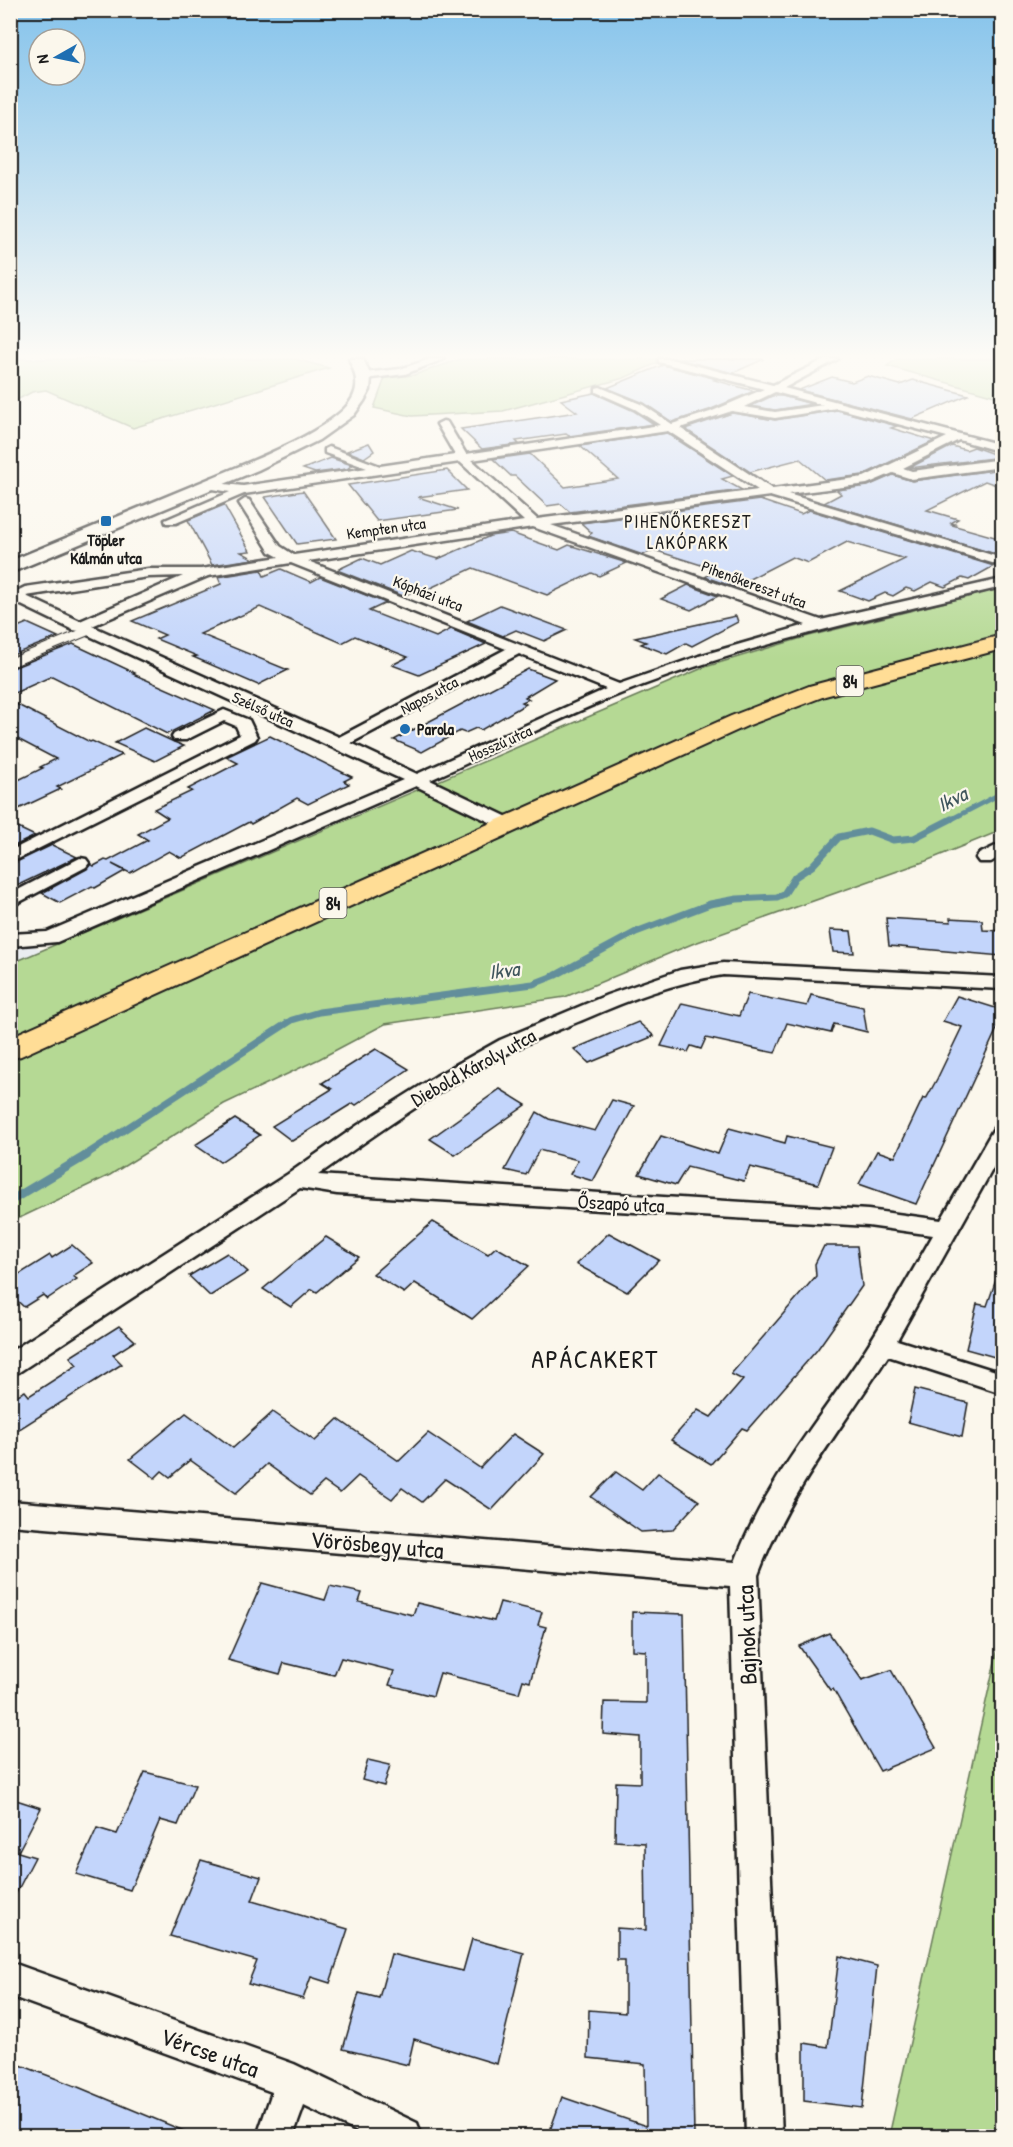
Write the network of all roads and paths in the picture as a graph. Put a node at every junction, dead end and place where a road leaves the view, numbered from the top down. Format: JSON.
{"nodes":[{"id":1,"x":267,"y":459,"type":"edge"},
{"id":2,"x":351,"y":459,"type":"edge"},
{"id":3,"x":445,"y":459,"type":"edge"},
{"id":4,"x":464,"y":459,"type":"edge"},
{"id":5,"x":720,"y":459,"type":"edge"},
{"id":6,"x":912,"y":459,"type":"edge"},
{"id":7,"x":1002,"y":463,"type":"edge"},
{"id":8,"x":378,"y":468,"type":"junction"},
{"id":9,"x":892,"y":469,"type":"junction"},
{"id":10,"x":211,"y":485,"type":"junction"},
{"id":11,"x":769,"y":492,"type":"junction"},
{"id":12,"x":239,"y":495,"type":"junction"},
{"id":13,"x":171,"y":520,"type":"dead end"},
{"id":14,"x":534,"y":523,"type":"junction"},
{"id":15,"x":290,"y":558,"type":"junction"},
{"id":16,"x":1002,"y":562,"type":"edge"},
{"id":17,"x":10,"y":568,"type":"edge"},
{"id":18,"x":204,"y":572,"type":"junction"},
{"id":19,"x":1002,"y":583,"type":"edge"},
{"id":20,"x":13,"y":599,"type":"edge"},
{"id":21,"x":820,"y":625,"type":"junction"},
{"id":22,"x":83,"y":629,"type":"junction"},
{"id":23,"x":1002,"y":642,"type":"edge"},
{"id":24,"x":520,"y":648,"type":"junction"},
{"id":25,"x":10,"y":663,"type":"edge"},
{"id":26,"x":619,"y":689,"type":"junction"},
{"id":27,"x":180,"y":737,"type":"dead end"},
{"id":28,"x":339,"y":743,"type":"junction"},
{"id":29,"x":415,"y":781,"type":"junction"},
{"id":30,"x":508,"y":824,"type":"junction"},
{"id":31,"x":1002,"y":848,"type":"edge"},
{"id":32,"x":10,"y":858,"type":"edge"},
{"id":33,"x":985,"y":858,"type":"dead end"},
{"id":34,"x":80,"y":863,"type":"dead end"},
{"id":35,"x":10,"y":902,"type":"edge"},
{"id":36,"x":11,"y":941,"type":"edge"},
{"id":37,"x":1002,"y":983,"type":"edge"},
{"id":38,"x":10,"y":1049,"type":"edge"},
{"id":39,"x":1002,"y":1133,"type":"edge"},
{"id":40,"x":296,"y":1180,"type":"junction"},
{"id":41,"x":946,"y":1229,"type":"junction"},
{"id":42,"x":881,"y":1344,"type":"junction"},
{"id":43,"x":10,"y":1365,"type":"edge"},
{"id":44,"x":1002,"y":1383,"type":"edge"},
{"id":45,"x":10,"y":1513,"type":"edge"},
{"id":46,"x":744,"y":1575,"type":"junction"},
{"id":47,"x":10,"y":1979,"type":"edge"},
{"id":48,"x":294,"y":2082,"type":"junction"},
{"id":49,"x":275,"y":2136,"type":"edge"},
{"id":50,"x":404,"y":2136,"type":"edge"},
{"id":51,"x":764,"y":2136,"type":"edge"}],
"edges":[{"from":1,"to":10,"type":"main road"},
{"from":2,"to":8,"type":"street"},
{"from":3,"to":8,"type":"street"},
{"from":4,"to":14,"type":"street","name":"Pihenőkereszt utca"},
{"from":5,"to":11,"type":"street"},
{"from":6,"to":9,"type":"street","name":"Kempten utca"},
{"from":7,"to":9,"type":"street"},
{"from":8,"to":12,"type":"street"},
{"from":9,"to":11,"type":"street","name":"Kempten utca"},
{"from":10,"to":12,"type":"street"},
{"from":10,"to":17,"type":"main road"},
{"from":11,"to":14,"type":"street","name":"Kempten utca"},
{"from":11,"to":16,"type":"street"},
{"from":12,"to":13,"type":"street"},
{"from":12,"to":15,"type":"street","name":"Kópházi utca"},
{"from":14,"to":15,"type":"street","name":"Kempten utca"},
{"from":14,"to":21,"type":"street","name":"Pihenőkereszt utca"},
{"from":15,"to":18,"type":"street","name":"Kempten utca"},
{"from":15,"to":24,"type":"street","name":"Kópházi utca"},
{"from":18,"to":20,"type":"street","name":"Kempten utca"},
{"from":18,"to":22,"type":"street","name":"Kempten utca"},
{"from":19,"to":21,"type":"street","name":"Hosszú utca"},
{"from":20,"to":22,"type":"street","name":"Szélső utca"},
{"from":21,"to":26,"type":"street","name":"Hosszú utca"},
{"from":22,"to":25,"type":"lane"},
{"from":22,"to":28,"type":"street","name":"Szélső utca"},
{"from":23,"to":30,"type":"main road","number":"84"},
{"from":24,"to":26,"type":"street","name":"Kópházi utca"},
{"from":24,"to":28,"type":"street","name":"Napos utca"},
{"from":26,"to":29,"type":"street","name":"Hosszú utca"},
{"from":27,"to":32,"type":"street","name":"Szélső utca"},
{"from":28,"to":29,"type":"street","name":"Szélső utca"},
{"from":29,"to":30,"type":"street","name":"Szélső utca"},
{"from":29,"to":36,"type":"street","name":"Hosszú utca"},
{"from":30,"to":38,"type":"main road","number":"84"},
{"from":31,"to":33,"type":"street"},
{"from":34,"to":35,"type":"street"},
{"from":37,"to":40,"type":"street","name":"Diebold Károly utca"},
{"from":39,"to":41,"type":"street","name":"Bajnok utca"},
{"from":40,"to":41,"type":"street","name":"Őszapó utca"},
{"from":40,"to":43,"type":"street","name":"Diebold Károly utca"},
{"from":41,"to":42,"type":"street","name":"Bajnok utca"},
{"from":42,"to":44,"type":"street"},
{"from":42,"to":46,"type":"street","name":"Bajnok utca"},
{"from":45,"to":46,"type":"street","name":"Vörösbegy utca"},
{"from":46,"to":51,"type":"street","name":"Bajnok utca"},
{"from":47,"to":48,"type":"street","name":"Vércse utca"},
{"from":48,"to":49,"type":"street"},
{"from":48,"to":50,"type":"street","name":"Vércse utca"}]}
